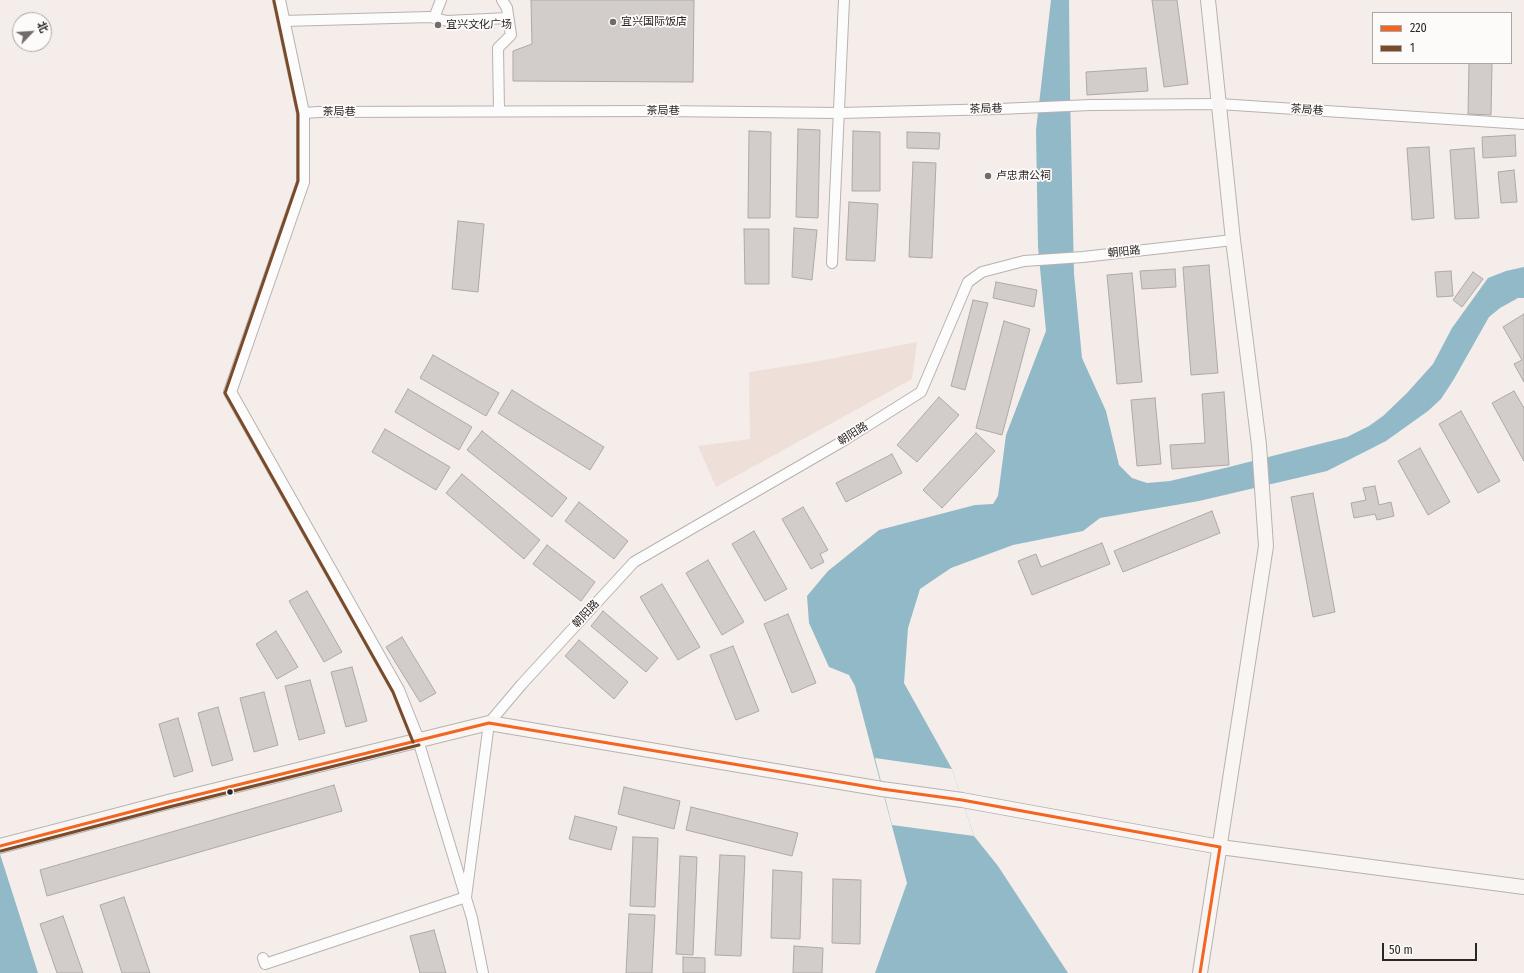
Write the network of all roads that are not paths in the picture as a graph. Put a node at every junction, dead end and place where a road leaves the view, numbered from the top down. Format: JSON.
{"nodes":[{"id":1,"x":279,"y":0,"type":"edge"},
{"id":2,"x":441,"y":0,"type":"edge"},
{"id":3,"x":502,"y":0,"type":"edge"},
{"id":4,"x":844,"y":0,"type":"edge"},
{"id":5,"x":1208,"y":0,"type":"edge"},
{"id":6,"x":434,"y":18,"type":"junction"},
{"id":7,"x":508,"y":18,"type":"junction"},
{"id":8,"x":283,"y":21,"type":"junction"},
{"id":9,"x":1219,"y":104,"type":"junction"},
{"id":10,"x":499,"y":111,"type":"junction"},
{"id":11,"x":303,"y":113,"type":"junction"},
{"id":12,"x":839,"y":113,"type":"junction"},
{"id":13,"x":1524,"y":124,"type":"edge"},
{"id":14,"x":1233,"y":240,"type":"junction"},
{"id":15,"x":832,"y":263,"type":"dead end"},
{"id":16,"x":489,"y":723,"type":"junction"},
{"id":17,"x":418,"y":740,"type":"junction"},
{"id":18,"x":0,"y":846,"type":"edge"},
{"id":19,"x":1220,"y":847,"type":"junction"},
{"id":20,"x":1524,"y":887,"type":"edge"},
{"id":21,"x":466,"y":897,"type":"junction"},
{"id":22,"x":263,"y":958,"type":"dead end"},
{"id":23,"x":483,"y":973,"type":"edge"},
{"id":24,"x":1200,"y":973,"type":"edge"}],
"edges":[{"from":1,"to":8,"type":"street"},
{"from":2,"to":6,"type":"street"},
{"from":3,"to":7,"type":"street"},
{"from":4,"to":12,"type":"street"},
{"from":5,"to":9,"type":"main road"},
{"from":6,"to":7,"type":"street"},
{"from":6,"to":8,"type":"street"},
{"from":7,"to":10,"type":"street"},
{"from":8,"to":11,"type":"street"},
{"from":9,"to":12,"type":"street","name":"茶局巷"},
{"from":9,"to":13,"type":"street","name":"茶局巷"},
{"from":9,"to":14,"type":"main road"},
{"from":10,"to":11,"type":"street","name":"茶局巷"},
{"from":10,"to":12,"type":"street","name":"茶局巷"},
{"from":11,"to":17,"type":"street"},
{"from":12,"to":15,"type":"street"},
{"from":14,"to":16,"type":"street","name":"朝阳路"},
{"from":14,"to":19,"type":"main road"},
{"from":16,"to":17,"type":"main road"},
{"from":16,"to":19,"type":"main road"},
{"from":16,"to":21,"type":"street"},
{"from":17,"to":18,"type":"main road"},
{"from":17,"to":21,"type":"street"},
{"from":19,"to":20,"type":"main road"},
{"from":19,"to":24,"type":"main road"},
{"from":21,"to":22,"type":"street"},
{"from":21,"to":23,"type":"street"}]}
